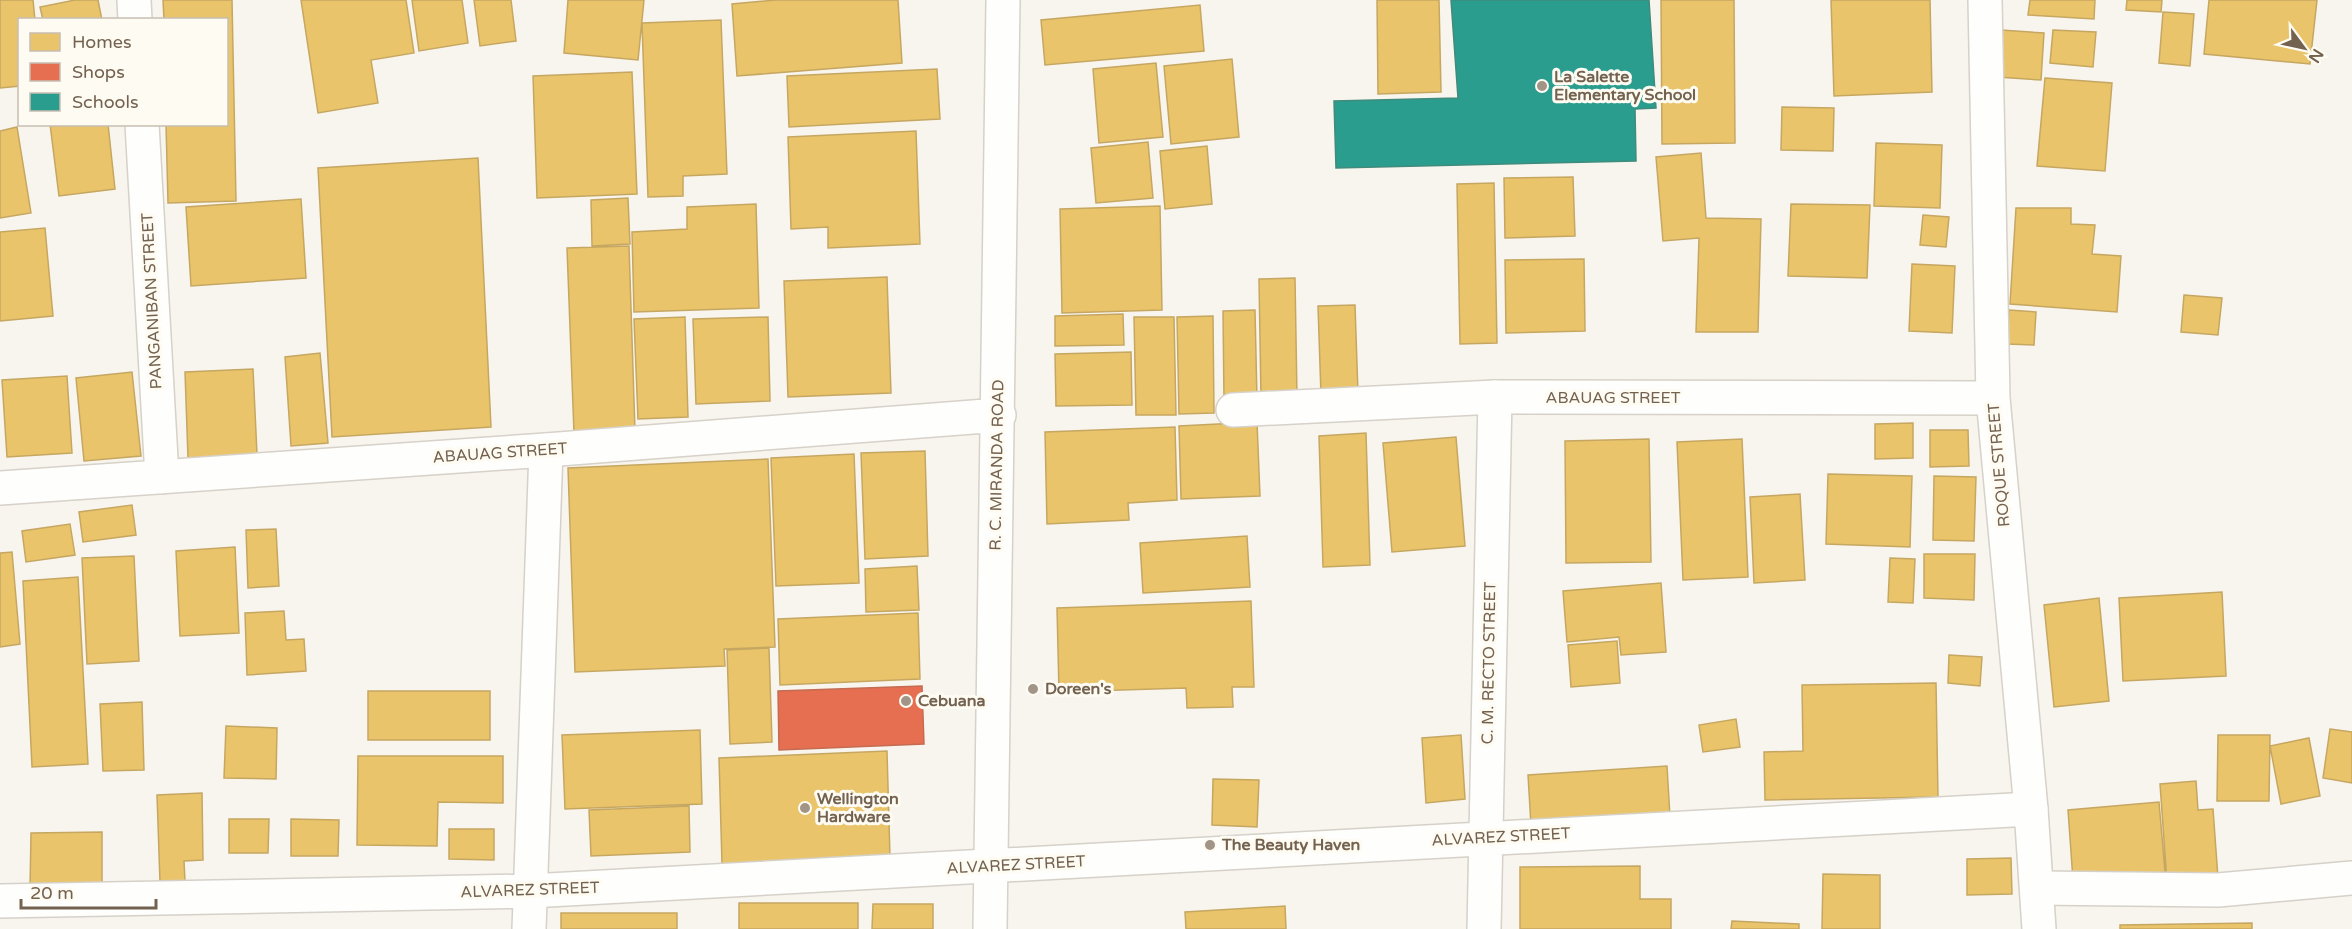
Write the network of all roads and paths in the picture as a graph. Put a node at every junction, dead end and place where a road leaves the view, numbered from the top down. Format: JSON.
{"nodes":[{"id":1,"x":134,"y":0,"type":"edge"},
{"id":2,"x":1003,"y":0,"type":"edge"},
{"id":3,"x":1985,"y":0,"type":"edge"},
{"id":4,"x":135,"y":18,"type":"edge"},
{"id":5,"x":142,"y":126,"type":"edge"},
{"id":6,"x":1495,"y":397,"type":"junction"},
{"id":7,"x":1993,"y":399,"type":"junction"},
{"id":8,"x":1233,"y":410,"type":"dead end"},
{"id":9,"x":999,"y":415,"type":"junction"},
{"id":10,"x":546,"y":450,"type":"junction"},
{"id":11,"x":162,"y":477,"type":"junction"},
{"id":12,"x":0,"y":488,"type":"edge"},
{"id":13,"x":2031,"y":809,"type":"junction"},
{"id":14,"x":1485,"y":838,"type":"junction"},
{"id":15,"x":989,"y":867,"type":"junction"},
{"id":16,"x":2352,"y":878,"type":"edge"},
{"id":17,"x":2037,"y":888,"type":"junction"},
{"id":18,"x":530,"y":891,"type":"junction"},
{"id":19,"x":0,"y":902,"type":"edge"},
{"id":20,"x":529,"y":929,"type":"edge"},
{"id":21,"x":990,"y":929,"type":"edge"},
{"id":22,"x":1484,"y":929,"type":"edge"},
{"id":23,"x":2039,"y":929,"type":"edge"}],
"edges":[{"from":1,"to":4,"type":"street"},
{"from":2,"to":9,"type":"street","name":"R. C. MIRANDA ROAD"},
{"from":3,"to":7,"type":"street","name":"ROQUE STREET"},
{"from":5,"to":11,"type":"street","name":"PANGANIBAN STREET"},
{"from":6,"to":7,"type":"street","name":"ABAUAG STREET"},
{"from":6,"to":8,"type":"street","name":"ABAUAG STREET"},
{"from":6,"to":14,"type":"street","name":"C. M. RECTO STREET"},
{"from":7,"to":13,"type":"street","name":"ROQUE STREET"},
{"from":9,"to":10,"type":"street","name":"ABAUAG STREET"},
{"from":9,"to":15,"type":"street","name":"R. C. MIRANDA ROAD"},
{"from":10,"to":11,"type":"street","name":"ABAUAG STREET"},
{"from":10,"to":18,"type":"street"},
{"from":11,"to":12,"type":"street","name":"ABAUAG STREET"},
{"from":13,"to":14,"type":"street","name":"ALVAREZ STREET"},
{"from":13,"to":17,"type":"street","name":"ROQUE STREET"},
{"from":14,"to":15,"type":"street","name":"ALVAREZ STREET"},
{"from":14,"to":22,"type":"street","name":"C. M. RECTO STREET"},
{"from":15,"to":18,"type":"street","name":"ALVAREZ STREET"},
{"from":15,"to":21,"type":"street","name":"R. C. MIRANDA ROAD"},
{"from":16,"to":17,"type":"street"},
{"from":17,"to":23,"type":"street","name":"ROQUE STREET"},
{"from":18,"to":19,"type":"street","name":"ALVAREZ STREET"},
{"from":18,"to":20,"type":"street"}]}
